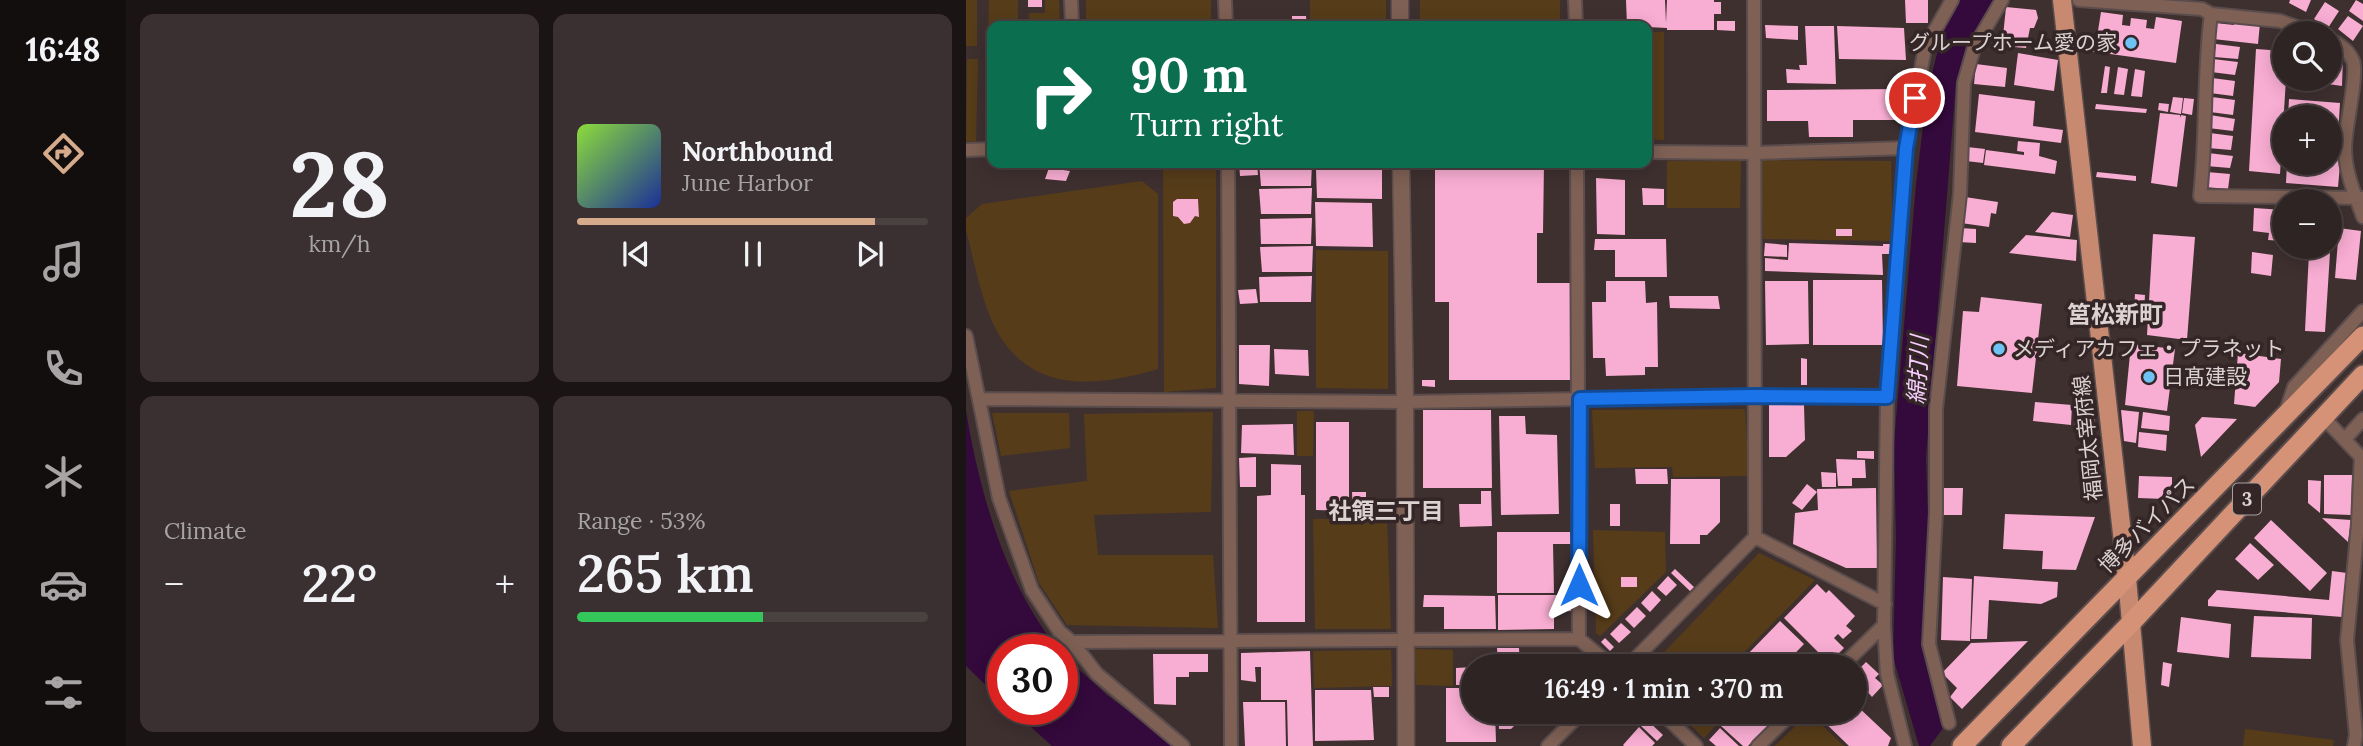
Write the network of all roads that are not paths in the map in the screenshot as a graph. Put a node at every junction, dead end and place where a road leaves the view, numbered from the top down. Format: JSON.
{"nodes":[{"id":1,"x":1071,"y":0,"type":"edge"},
{"id":2,"x":1225,"y":0,"type":"edge"},
{"id":3,"x":1400,"y":0,"type":"edge"},
{"id":4,"x":1575,"y":0,"type":"edge"},
{"id":5,"x":1754,"y":0,"type":"edge"},
{"id":6,"x":1952,"y":0,"type":"edge"},
{"id":7,"x":2002,"y":0,"type":"edge"},
{"id":8,"x":2062,"y":0,"type":"edge"},
{"id":9,"x":2079,"y":0,"type":"edge"},
{"id":10,"x":2211,"y":14,"type":"junction"},
{"id":11,"x":1072,"y":21,"type":"edge"},
{"id":12,"x":1226,"y":21,"type":"edge"},
{"id":13,"x":1400,"y":21,"type":"edge"},
{"id":14,"x":1576,"y":21,"type":"edge"},
{"id":15,"x":2280,"y":21,"type":"edge"},
{"id":16,"x":2342,"y":47,"type":"edge"},
{"id":17,"x":1906,"y":148,"type":"junction"},
{"id":18,"x":966,"y":149,"type":"edge"},
{"id":19,"x":987,"y":149,"type":"edge"},
{"id":20,"x":1652,"y":152,"type":"edge"},
{"id":21,"x":1755,"y":153,"type":"junction"},
{"id":22,"x":1228,"y":168,"type":"edge"},
{"id":23,"x":1401,"y":168,"type":"edge"},
{"id":24,"x":1577,"y":168,"type":"edge"},
{"id":25,"x":2360,"y":198,"type":"edge"},
{"id":26,"x":2363,"y":217,"type":"edge"},
{"id":27,"x":2363,"y":311,"type":"edge"},
{"id":28,"x":966,"y":336,"type":"edge"},
{"id":29,"x":2363,"y":336,"type":"edge"},
{"id":30,"x":2363,"y":375,"type":"edge"},
{"id":31,"x":1755,"y":396,"type":"junction"},
{"id":32,"x":1887,"y":397,"type":"junction"},
{"id":33,"x":980,"y":399,"type":"junction"},
{"id":34,"x":1580,"y":399,"type":"junction"},
{"id":35,"x":1228,"y":401,"type":"junction"},
{"id":36,"x":1405,"y":402,"type":"junction"},
{"id":37,"x":2323,"y":417,"type":"junction"},
{"id":38,"x":2284,"y":418,"type":"junction"},
{"id":39,"x":2363,"y":419,"type":"edge"},
{"id":40,"x":2345,"y":439,"type":"junction"},
{"id":41,"x":1755,"y":537,"type":"junction"},
{"id":42,"x":2127,"y":578,"type":"junction"},
{"id":43,"x":1885,"y":604,"type":"junction"},
{"id":44,"x":2131,"y":623,"type":"junction"},
{"id":45,"x":1884,"y":625,"type":"junction"},
{"id":46,"x":1063,"y":634,"type":"edge"},
{"id":47,"x":1405,"y":639,"type":"junction"},
{"id":48,"x":1579,"y":639,"type":"junction"},
{"id":49,"x":1232,"y":640,"type":"junction"},
{"id":50,"x":1078,"y":642,"type":"edge"},
{"id":51,"x":1078,"y":650,"type":"edge"},
{"id":52,"x":1597,"y":654,"type":"edge"},
{"id":53,"x":1640,"y":654,"type":"edge"},
{"id":54,"x":1854,"y":654,"type":"edge"},
{"id":55,"x":1949,"y":723,"type":"dead end"},
{"id":56,"x":1569,"y":724,"type":"edge"},
{"id":57,"x":1673,"y":724,"type":"edge"},
{"id":58,"x":1781,"y":724,"type":"edge"},
{"id":59,"x":1184,"y":746,"type":"edge"},
{"id":60,"x":1231,"y":746,"type":"edge"},
{"id":61,"x":1406,"y":746,"type":"edge"},
{"id":62,"x":1548,"y":746,"type":"edge"},
{"id":63,"x":1696,"y":746,"type":"edge"},
{"id":64,"x":1758,"y":746,"type":"edge"},
{"id":65,"x":1905,"y":746,"type":"edge"},
{"id":66,"x":1962,"y":746,"type":"edge"},
{"id":67,"x":2011,"y":746,"type":"edge"},
{"id":68,"x":2142,"y":746,"type":"edge"},
{"id":69,"x":2354,"y":746,"type":"edge"}],
"edges":[{"from":1,"to":11,"type":"street"},
{"from":2,"to":12,"type":"street"},
{"from":3,"to":13,"type":"street"},
{"from":4,"to":14,"type":"street"},
{"from":5,"to":21,"type":"street"},
{"from":6,"to":17,"type":"street"},
{"from":7,"to":55,"type":"street"},
{"from":8,"to":42,"type":"main road","name":"福岡太宰府線"},
{"from":9,"to":10,"type":"street"},
{"from":10,"to":15,"type":"street"},
{"from":10,"to":25,"type":"street"},
{"from":16,"to":25,"type":"street"},
{"from":17,"to":21,"type":"street"},
{"from":17,"to":32,"type":"street"},
{"from":18,"to":19,"type":"street"},
{"from":20,"to":21,"type":"street"},
{"from":21,"to":31,"type":"street"},
{"from":22,"to":35,"type":"street"},
{"from":23,"to":36,"type":"street"},
{"from":24,"to":34,"type":"street"},
{"from":25,"to":26,"type":"street"},
{"from":27,"to":38,"type":"street"},
{"from":28,"to":33,"type":"street"},
{"from":29,"to":38,"type":"highway","name":"博多バイパス","number":"3"},
{"from":30,"to":37,"type":"highway","number":"3"},
{"from":31,"to":32,"type":"street"},
{"from":31,"to":34,"type":"street"},
{"from":31,"to":41,"type":"street"},
{"from":32,"to":43,"type":"street"},
{"from":33,"to":35,"type":"street"},
{"from":33,"to":46,"type":"street"},
{"from":34,"to":36,"type":"street"},
{"from":34,"to":48,"type":"street"},
{"from":35,"to":36,"type":"street"},
{"from":35,"to":49,"type":"street"},
{"from":36,"to":47,"type":"street"},
{"from":37,"to":40,"type":"street"},
{"from":37,"to":44,"type":"highway","number":"3"},
{"from":38,"to":42,"type":"highway","name":"博多バイパス","number":"3"},
{"from":39,"to":40,"type":"street"},
{"from":40,"to":69,"type":"street"},
{"from":41,"to":43,"type":"street"},
{"from":41,"to":53,"type":"street"},
{"from":42,"to":44,"type":"main road","name":"福岡太宰府線"},
{"from":42,"to":66,"type":"highway","name":"博多バイパス","number":"3"},
{"from":43,"to":45,"type":"street"},
{"from":44,"to":67,"type":"highway","number":"3"},
{"from":44,"to":68,"type":"main road","name":"福岡太宰府線"},
{"from":45,"to":54,"type":"street"},
{"from":45,"to":65,"type":"street"},
{"from":47,"to":48,"type":"street"},
{"from":47,"to":49,"type":"street"},
{"from":47,"to":61,"type":"street"},
{"from":48,"to":52,"type":"street"},
{"from":49,"to":50,"type":"street"},
{"from":49,"to":60,"type":"street"},
{"from":51,"to":59,"type":"street"},
{"from":56,"to":62,"type":"street"},
{"from":57,"to":63,"type":"street"},
{"from":58,"to":64,"type":"street"}]}
